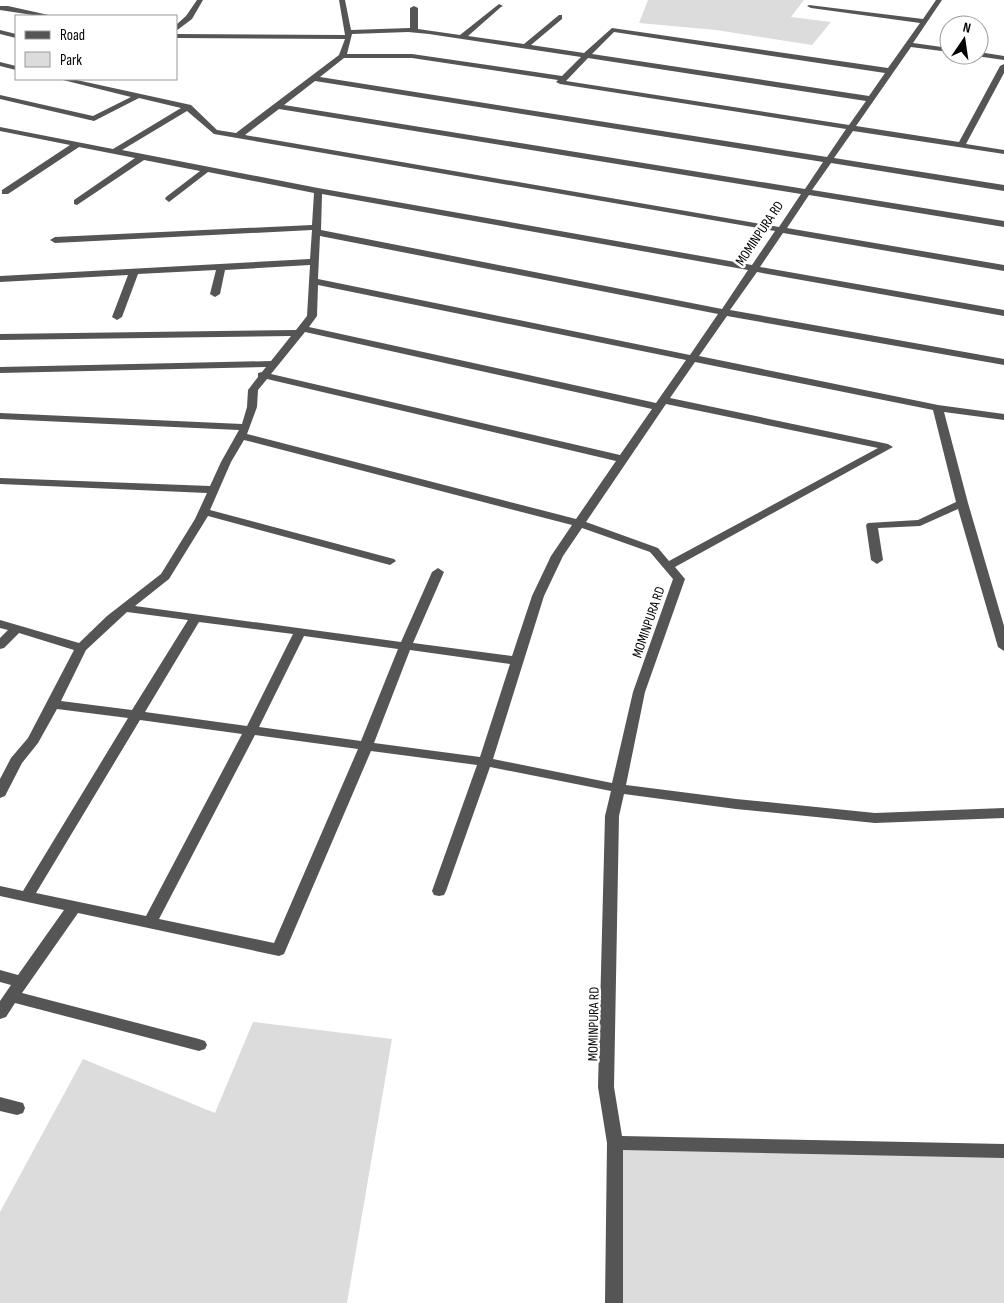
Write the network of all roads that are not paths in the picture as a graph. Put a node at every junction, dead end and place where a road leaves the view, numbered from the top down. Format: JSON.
{"nodes":[{"id":1,"x":200,"y":0,"type":"edge"},
{"id":2,"x":342,"y":0,"type":"edge"},
{"id":3,"x":939,"y":0,"type":"edge"},
{"id":4,"x":0,"y":4,"type":"edge"},
{"id":5,"x":499,"y":6,"type":"dead end"},
{"id":6,"x":811,"y":6,"type":"dead end"},
{"id":7,"x":4,"y":8,"type":"edge"},
{"id":8,"x":414,"y":8,"type":"dead end"},
{"id":9,"x":43,"y":15,"type":"edge"},
{"id":10,"x":559,"y":17,"type":"dead end"},
{"id":11,"x":924,"y":21,"type":"junction"},
{"id":12,"x":178,"y":27,"type":"edge"},
{"id":13,"x":414,"y":31,"type":"junction"},
{"id":14,"x":0,"y":32,"type":"edge"},
{"id":15,"x":349,"y":34,"type":"junction"},
{"id":16,"x":15,"y":36,"type":"edge"},
{"id":17,"x":178,"y":36,"type":"edge"},
{"id":18,"x":462,"y":37,"type":"junction"},
{"id":19,"x":908,"y":44,"type":"junction"},
{"id":20,"x":526,"y":46,"type":"junction"},
{"id":21,"x":939,"y":49,"type":"edge"},
{"id":22,"x":342,"y":56,"type":"junction"},
{"id":23,"x":586,"y":56,"type":"junction"},
{"id":24,"x":989,"y":56,"type":"edge"},
{"id":25,"x":1004,"y":58,"type":"edge"},
{"id":26,"x":0,"y":64,"type":"edge"},
{"id":27,"x":1004,"y":66,"type":"edge"},
{"id":28,"x":15,"y":68,"type":"edge"},
{"id":29,"x":890,"y":71,"type":"junction"},
{"id":30,"x":313,"y":78,"type":"junction"},
{"id":31,"x":564,"y":78,"type":"junction"},
{"id":32,"x":68,"y":80,"type":"edge"},
{"id":33,"x":138,"y":96,"type":"junction"},
{"id":34,"x":0,"y":97,"type":"edge"},
{"id":35,"x":870,"y":100,"type":"junction"},
{"id":36,"x":277,"y":106,"type":"junction"},
{"id":37,"x":188,"y":107,"type":"junction"},
{"id":38,"x":0,"y":129,"type":"edge"},
{"id":39,"x":849,"y":129,"type":"junction"},
{"id":40,"x":238,"y":136,"type":"junction"},
{"id":41,"x":76,"y":145,"type":"junction"},
{"id":42,"x":961,"y":146,"type":"junction"},
{"id":43,"x":113,"y":152,"type":"junction"},
{"id":44,"x":1004,"y":152,"type":"edge"},
{"id":45,"x":142,"y":157,"type":"junction"},
{"id":46,"x":827,"y":161,"type":"junction"},
{"id":47,"x":206,"y":170,"type":"junction"},
{"id":48,"x":1004,"y":188,"type":"edge"},
{"id":49,"x":318,"y":191,"type":"junction"},
{"id":50,"x":5,"y":192,"type":"dead end"},
{"id":51,"x":805,"y":192,"type":"junction"},
{"id":52,"x":169,"y":199,"type":"dead end"},
{"id":53,"x":77,"y":202,"type":"dead end"},
{"id":54,"x":1004,"y":224,"type":"edge"},
{"id":55,"x":315,"y":230,"type":"junction"},
{"id":56,"x":779,"y":230,"type":"junction"},
{"id":57,"x":55,"y":240,"type":"dead end"},
{"id":58,"x":314,"y":262,"type":"junction"},
{"id":59,"x":221,"y":267,"type":"junction"},
{"id":60,"x":753,"y":268,"type":"junction"},
{"id":61,"x":1004,"y":268,"type":"edge"},
{"id":62,"x":134,"y":272,"type":"junction"},
{"id":63,"x":0,"y":279,"type":"edge"},
{"id":64,"x":314,"y":281,"type":"junction"},
{"id":65,"x":215,"y":294,"type":"dead end"},
{"id":66,"x":723,"y":312,"type":"junction"},
{"id":67,"x":1004,"y":313,"type":"edge"},
{"id":68,"x":117,"y":318,"type":"dead end"},
{"id":69,"x":300,"y":331,"type":"junction"},
{"id":70,"x":0,"y":337,"type":"edge"},
{"id":71,"x":692,"y":358,"type":"junction"},
{"id":72,"x":1004,"y":362,"type":"edge"},
{"id":73,"x":272,"y":364,"type":"junction"},
{"id":74,"x":0,"y":370,"type":"edge"},
{"id":75,"x":262,"y":375,"type":"junction"},
{"id":76,"x":661,"y":404,"type":"junction"},
{"id":77,"x":938,"y":408,"type":"junction"},
{"id":78,"x":0,"y":416,"type":"edge"},
{"id":79,"x":1004,"y":417,"type":"edge"},
{"id":80,"x":244,"y":431,"type":"junction"},
{"id":81,"x":622,"y":459,"type":"junction"},
{"id":82,"x":0,"y":481,"type":"edge"},
{"id":83,"x":214,"y":490,"type":"junction"},
{"id":84,"x":962,"y":503,"type":"junction"},
{"id":85,"x":204,"y":512,"type":"junction"},
{"id":86,"x":579,"y":523,"type":"junction"},
{"id":87,"x":390,"y":560,"type":"dead end"},
{"id":88,"x":877,"y":560,"type":"dead end"},
{"id":89,"x":668,"y":566,"type":"junction"},
{"id":90,"x":438,"y":572,"type":"dead end"},
{"id":91,"x":124,"y":608,"type":"junction"},
{"id":92,"x":195,"y":618,"type":"junction"},
{"id":93,"x":0,"y":624,"type":"edge"},
{"id":94,"x":16,"y":629,"type":"junction"},
{"id":95,"x":300,"y":632,"type":"junction"},
{"id":96,"x":0,"y":645,"type":"edge"},
{"id":97,"x":405,"y":646,"type":"junction"},
{"id":98,"x":1004,"y":646,"type":"edge"},
{"id":99,"x":81,"y":648,"type":"junction"},
{"id":100,"x":517,"y":661,"type":"junction"},
{"id":101,"x":53,"y":704,"type":"junction"},
{"id":102,"x":137,"y":715,"type":"junction"},
{"id":103,"x":251,"y":730,"type":"junction"},
{"id":104,"x":366,"y":746,"type":"junction"},
{"id":105,"x":485,"y":762,"type":"junction"},
{"id":106,"x":617,"y":788,"type":"junction"},
{"id":107,"x":0,"y":792,"type":"edge"},
{"id":108,"x":1004,"y":813,"type":"edge"},
{"id":109,"x":0,"y":891,"type":"edge"},
{"id":110,"x":439,"y":891,"type":"dead end"},
{"id":111,"x":26,"y":897,"type":"junction"},
{"id":112,"x":74,"y":907,"type":"junction"},
{"id":113,"x":150,"y":923,"type":"junction"},
{"id":114,"x":0,"y":976,"type":"edge"},
{"id":115,"x":22,"y":982,"type":"junction"},
{"id":116,"x":12,"y":996,"type":"junction"},
{"id":117,"x":0,"y":1013,"type":"edge"},
{"id":118,"x":199,"y":1045,"type":"dead end"},
{"id":119,"x":0,"y":1104,"type":"edge"},
{"id":120,"x":17,"y":1108,"type":"dead end"},
{"id":121,"x":615,"y":1143,"type":"junction"},
{"id":122,"x":1004,"y":1151,"type":"edge"},
{"id":123,"x":614,"y":1303,"type":"edge"}],
"edges":[{"from":1,"to":12,"type":"street"},
{"from":2,"to":15,"type":"street"},
{"from":3,"to":11,"type":"street","name":"MOMINPURA RD"},
{"from":4,"to":7,"type":"street"},
{"from":5,"to":18,"type":"street"},
{"from":6,"to":11,"type":"street"},
{"from":7,"to":9,"type":"street"},
{"from":8,"to":13,"type":"street"},
{"from":10,"to":20,"type":"street"},
{"from":11,"to":19,"type":"street","name":"MOMINPURA RD"},
{"from":13,"to":15,"type":"street"},
{"from":13,"to":18,"type":"street"},
{"from":14,"to":16,"type":"street"},
{"from":15,"to":17,"type":"street"},
{"from":15,"to":22,"type":"street"},
{"from":18,"to":20,"type":"street"},
{"from":19,"to":21,"type":"street"},
{"from":19,"to":29,"type":"street","name":"MOMINPURA RD"},
{"from":20,"to":23,"type":"street"},
{"from":22,"to":30,"type":"street"},
{"from":22,"to":31,"type":"street"},
{"from":23,"to":29,"type":"street"},
{"from":23,"to":31,"type":"street"},
{"from":23,"to":35,"type":"street"},
{"from":24,"to":25,"type":"street"},
{"from":26,"to":28,"type":"street"},
{"from":27,"to":42,"type":"street"},
{"from":29,"to":35,"type":"street","name":"MOMINPURA RD"},
{"from":30,"to":36,"type":"street"},
{"from":30,"to":46,"type":"street"},
{"from":31,"to":39,"type":"street"},
{"from":32,"to":33,"type":"street"},
{"from":33,"to":34,"type":"street"},
{"from":33,"to":37,"type":"street"},
{"from":35,"to":39,"type":"street","name":"MOMINPURA RD"},
{"from":36,"to":40,"type":"street"},
{"from":36,"to":51,"type":"street"},
{"from":37,"to":40,"type":"street"},
{"from":37,"to":43,"type":"street"},
{"from":38,"to":41,"type":"street"},
{"from":39,"to":42,"type":"street"},
{"from":39,"to":46,"type":"street","name":"MOMINPURA RD"},
{"from":40,"to":56,"type":"street"},
{"from":41,"to":43,"type":"street"},
{"from":41,"to":50,"type":"street"},
{"from":42,"to":44,"type":"street"},
{"from":43,"to":45,"type":"street"},
{"from":45,"to":47,"type":"street"},
{"from":45,"to":53,"type":"street"},
{"from":46,"to":48,"type":"street"},
{"from":46,"to":51,"type":"street","name":"MOMINPURA RD"},
{"from":47,"to":49,"type":"street"},
{"from":47,"to":52,"type":"street"},
{"from":49,"to":55,"type":"street"},
{"from":49,"to":60,"type":"street"},
{"from":51,"to":54,"type":"street"},
{"from":51,"to":56,"type":"street","name":"MOMINPURA RD"},
{"from":55,"to":57,"type":"street"},
{"from":55,"to":58,"type":"street"},
{"from":55,"to":66,"type":"street"},
{"from":56,"to":60,"type":"street","name":"MOMINPURA RD"},
{"from":56,"to":61,"type":"street"},
{"from":58,"to":59,"type":"street"},
{"from":58,"to":64,"type":"street"},
{"from":59,"to":62,"type":"street"},
{"from":59,"to":65,"type":"street"},
{"from":60,"to":66,"type":"street","name":"MOMINPURA RD"},
{"from":60,"to":67,"type":"street"},
{"from":62,"to":63,"type":"street"},
{"from":62,"to":68,"type":"street"},
{"from":64,"to":69,"type":"street"},
{"from":64,"to":71,"type":"street"},
{"from":66,"to":71,"type":"street","name":"MOMINPURA RD"},
{"from":66,"to":72,"type":"street"},
{"from":69,"to":70,"type":"street"},
{"from":69,"to":73,"type":"street"},
{"from":69,"to":76,"type":"street"},
{"from":71,"to":76,"type":"street","name":"MOMINPURA RD"},
{"from":71,"to":77,"type":"street"},
{"from":73,"to":74,"type":"street"},
{"from":73,"to":75,"type":"street"},
{"from":75,"to":80,"type":"street"},
{"from":75,"to":81,"type":"street"},
{"from":76,"to":81,"type":"street","name":"MOMINPURA RD"},
{"from":76,"to":89,"type":"street"},
{"from":77,"to":79,"type":"street"},
{"from":77,"to":84,"type":"street"},
{"from":78,"to":80,"type":"street"},
{"from":80,"to":83,"type":"street"},
{"from":80,"to":86,"type":"street"},
{"from":81,"to":86,"type":"street","name":"MOMINPURA RD"},
{"from":82,"to":83,"type":"street"},
{"from":83,"to":85,"type":"street"},
{"from":84,"to":88,"type":"street"},
{"from":84,"to":98,"type":"street"},
{"from":85,"to":87,"type":"street"},
{"from":85,"to":91,"type":"street"},
{"from":86,"to":89,"type":"street","name":"MOMINPURA RD"},
{"from":86,"to":100,"type":"street"},
{"from":89,"to":106,"type":"street","name":"MOMINPURA RD"},
{"from":90,"to":97,"type":"street"},
{"from":91,"to":92,"type":"street"},
{"from":91,"to":99,"type":"street"},
{"from":92,"to":95,"type":"street"},
{"from":92,"to":102,"type":"street"},
{"from":93,"to":94,"type":"street"},
{"from":94,"to":96,"type":"street"},
{"from":94,"to":99,"type":"street"},
{"from":95,"to":97,"type":"street"},
{"from":95,"to":103,"type":"street"},
{"from":97,"to":100,"type":"street"},
{"from":97,"to":104,"type":"street"},
{"from":99,"to":101,"type":"street"},
{"from":100,"to":105,"type":"street"},
{"from":101,"to":102,"type":"street"},
{"from":101,"to":107,"type":"street"},
{"from":102,"to":103,"type":"street"},
{"from":102,"to":111,"type":"street"},
{"from":103,"to":104,"type":"street"},
{"from":103,"to":113,"type":"street"},
{"from":104,"to":105,"type":"street"},
{"from":104,"to":113,"type":"street"},
{"from":105,"to":106,"type":"street"},
{"from":105,"to":110,"type":"street"},
{"from":106,"to":108,"type":"street"},
{"from":106,"to":121,"type":"street","name":"MOMINPURA RD"},
{"from":109,"to":111,"type":"street"},
{"from":111,"to":112,"type":"street"},
{"from":112,"to":113,"type":"street"},
{"from":112,"to":115,"type":"street"},
{"from":114,"to":115,"type":"street"},
{"from":115,"to":116,"type":"street"},
{"from":116,"to":117,"type":"street"},
{"from":116,"to":118,"type":"street"},
{"from":119,"to":120,"type":"street"},
{"from":121,"to":122,"type":"street"},
{"from":121,"to":123,"type":"street","name":"MOMINPURA RD"}]}
